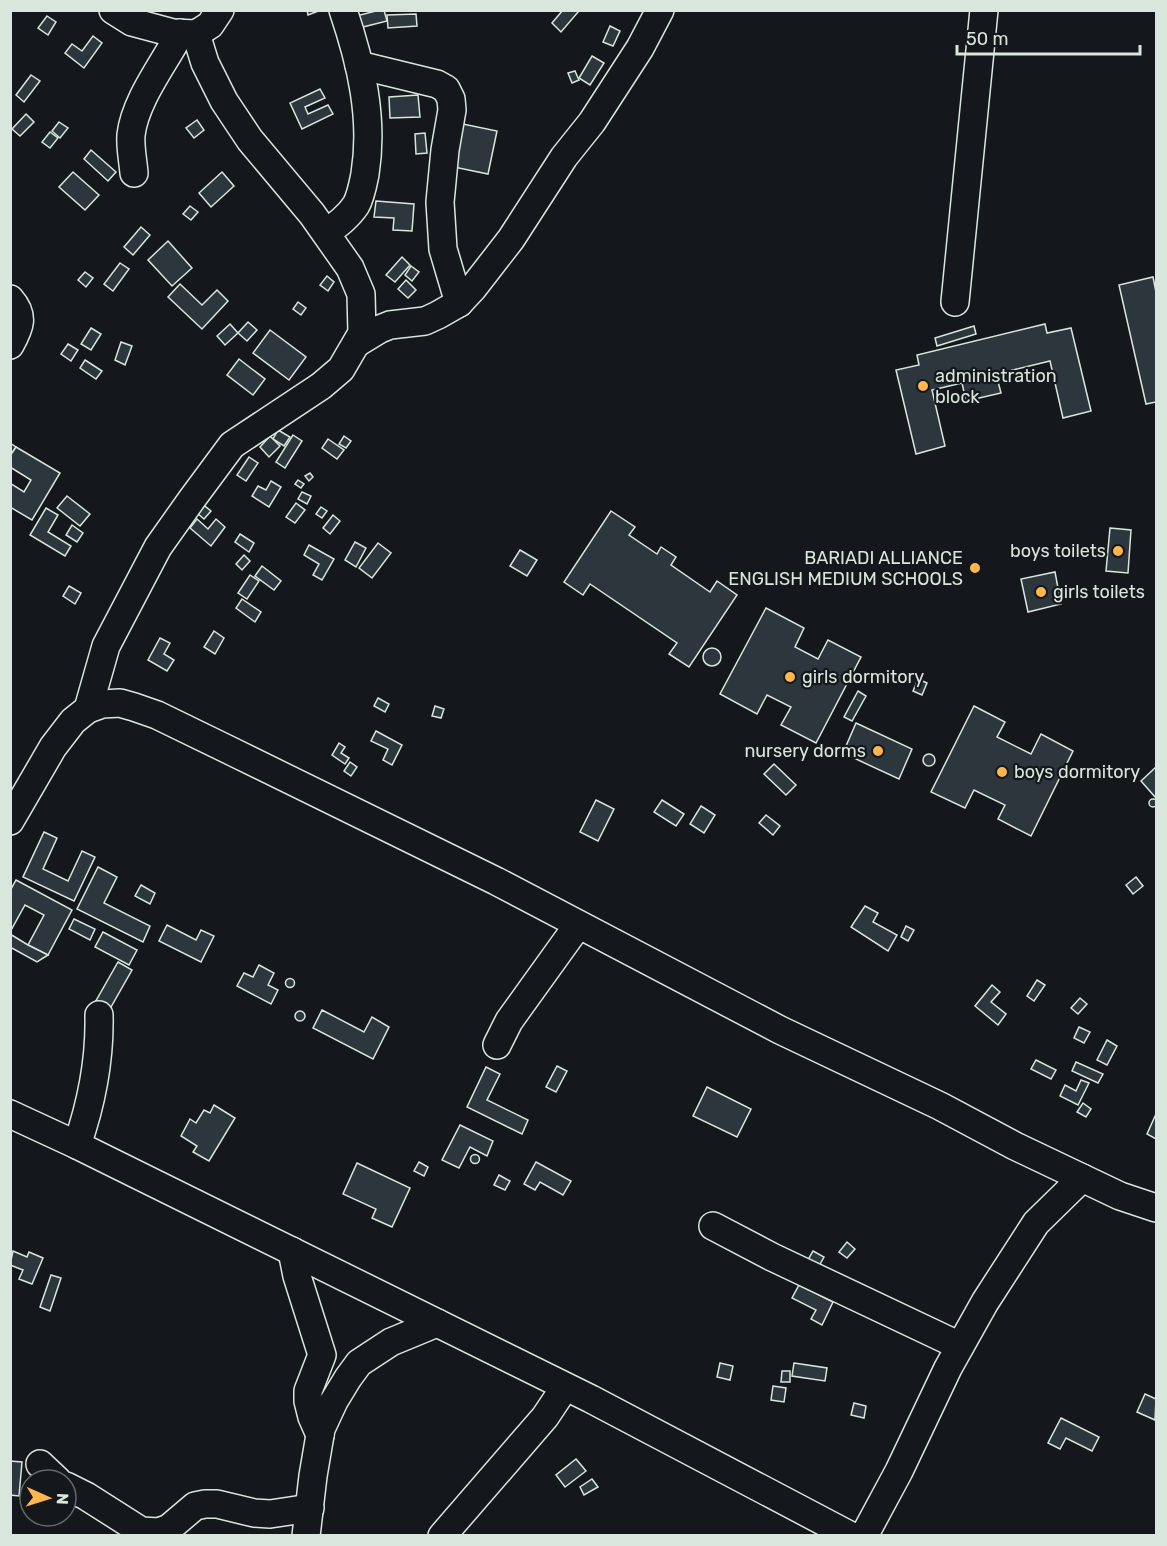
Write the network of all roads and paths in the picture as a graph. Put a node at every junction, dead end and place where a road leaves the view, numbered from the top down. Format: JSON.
{"nodes":[{"id":1,"x":113,"y":10,"type":"edge"},
{"id":2,"x":219,"y":10,"type":"edge"},
{"id":3,"x":343,"y":10,"type":"edge"},
{"id":4,"x":660,"y":10,"type":"edge"},
{"id":5,"x":984,"y":10,"type":"edge"},
{"id":6,"x":188,"y":34,"type":"junction"},
{"id":7,"x":359,"y":65,"type":"junction"},
{"id":8,"x":134,"y":173,"type":"dead end"},
{"id":9,"x":326,"y":233,"type":"junction"},
{"id":10,"x":10,"y":299,"type":"edge"},
{"id":11,"x":955,"y":302,"type":"dead end"},
{"id":12,"x":459,"y":303,"type":"junction"},
{"id":13,"x":357,"y":343,"type":"junction"},
{"id":14,"x":10,"y":345,"type":"edge"},
{"id":15,"x":88,"y":709,"type":"junction"},
{"id":16,"x":10,"y":821,"type":"edge"},
{"id":17,"x":578,"y":925,"type":"junction"},
{"id":18,"x":99,"y":1016,"type":"dead end"},
{"id":19,"x":497,"y":1045,"type":"dead end"},
{"id":20,"x":10,"y":1114,"type":"edge"},
{"id":21,"x":77,"y":1144,"type":"junction"},
{"id":22,"x":1082,"y":1178,"type":"junction"},
{"id":23,"x":1156,"y":1208,"type":"edge"},
{"id":24,"x":713,"y":1226,"type":"dead end"},
{"id":25,"x":292,"y":1251,"type":"junction"},
{"id":26,"x":437,"y":1323,"type":"junction"},
{"id":27,"x":960,"y":1346,"type":"junction"},
{"id":28,"x":565,"y":1387,"type":"junction"},
{"id":29,"x":320,"y":1436,"type":"junction"},
{"id":30,"x":78,"y":1492,"type":"edge"},
{"id":31,"x":310,"y":1508,"type":"junction"},
{"id":32,"x":306,"y":1536,"type":"edge"},
{"id":33,"x":442,"y":1536,"type":"edge"},
{"id":34,"x":851,"y":1536,"type":"edge"},
{"id":35,"x":864,"y":1536,"type":"edge"}],
"edges":[{"from":1,"to":6,"type":"street"},
{"from":2,"to":6,"type":"street"},
{"from":3,"to":7,"type":"street"},
{"from":4,"to":12,"type":"street"},
{"from":5,"to":11,"type":"street"},
{"from":6,"to":8,"type":"street"},
{"from":6,"to":9,"type":"street"},
{"from":7,"to":9,"type":"street"},
{"from":7,"to":12,"type":"street"},
{"from":9,"to":13,"type":"street"},
{"from":10,"to":14,"type":"street"},
{"from":12,"to":13,"type":"street"},
{"from":13,"to":15,"type":"street"},
{"from":15,"to":16,"type":"street"},
{"from":15,"to":17,"type":"street"},
{"from":17,"to":19,"type":"street"},
{"from":17,"to":22,"type":"street"},
{"from":18,"to":21,"type":"street"},
{"from":20,"to":21,"type":"street"},
{"from":21,"to":25,"type":"street"},
{"from":22,"to":23,"type":"street"},
{"from":22,"to":27,"type":"street"},
{"from":24,"to":27,"type":"street"},
{"from":25,"to":26,"type":"street"},
{"from":25,"to":29,"type":"street"},
{"from":26,"to":28,"type":"street"},
{"from":26,"to":29,"type":"street"},
{"from":27,"to":35,"type":"street"},
{"from":28,"to":33,"type":"street"},
{"from":28,"to":34,"type":"street"},
{"from":29,"to":31,"type":"street"},
{"from":30,"to":31,"type":"street"},
{"from":31,"to":32,"type":"street"}]}
